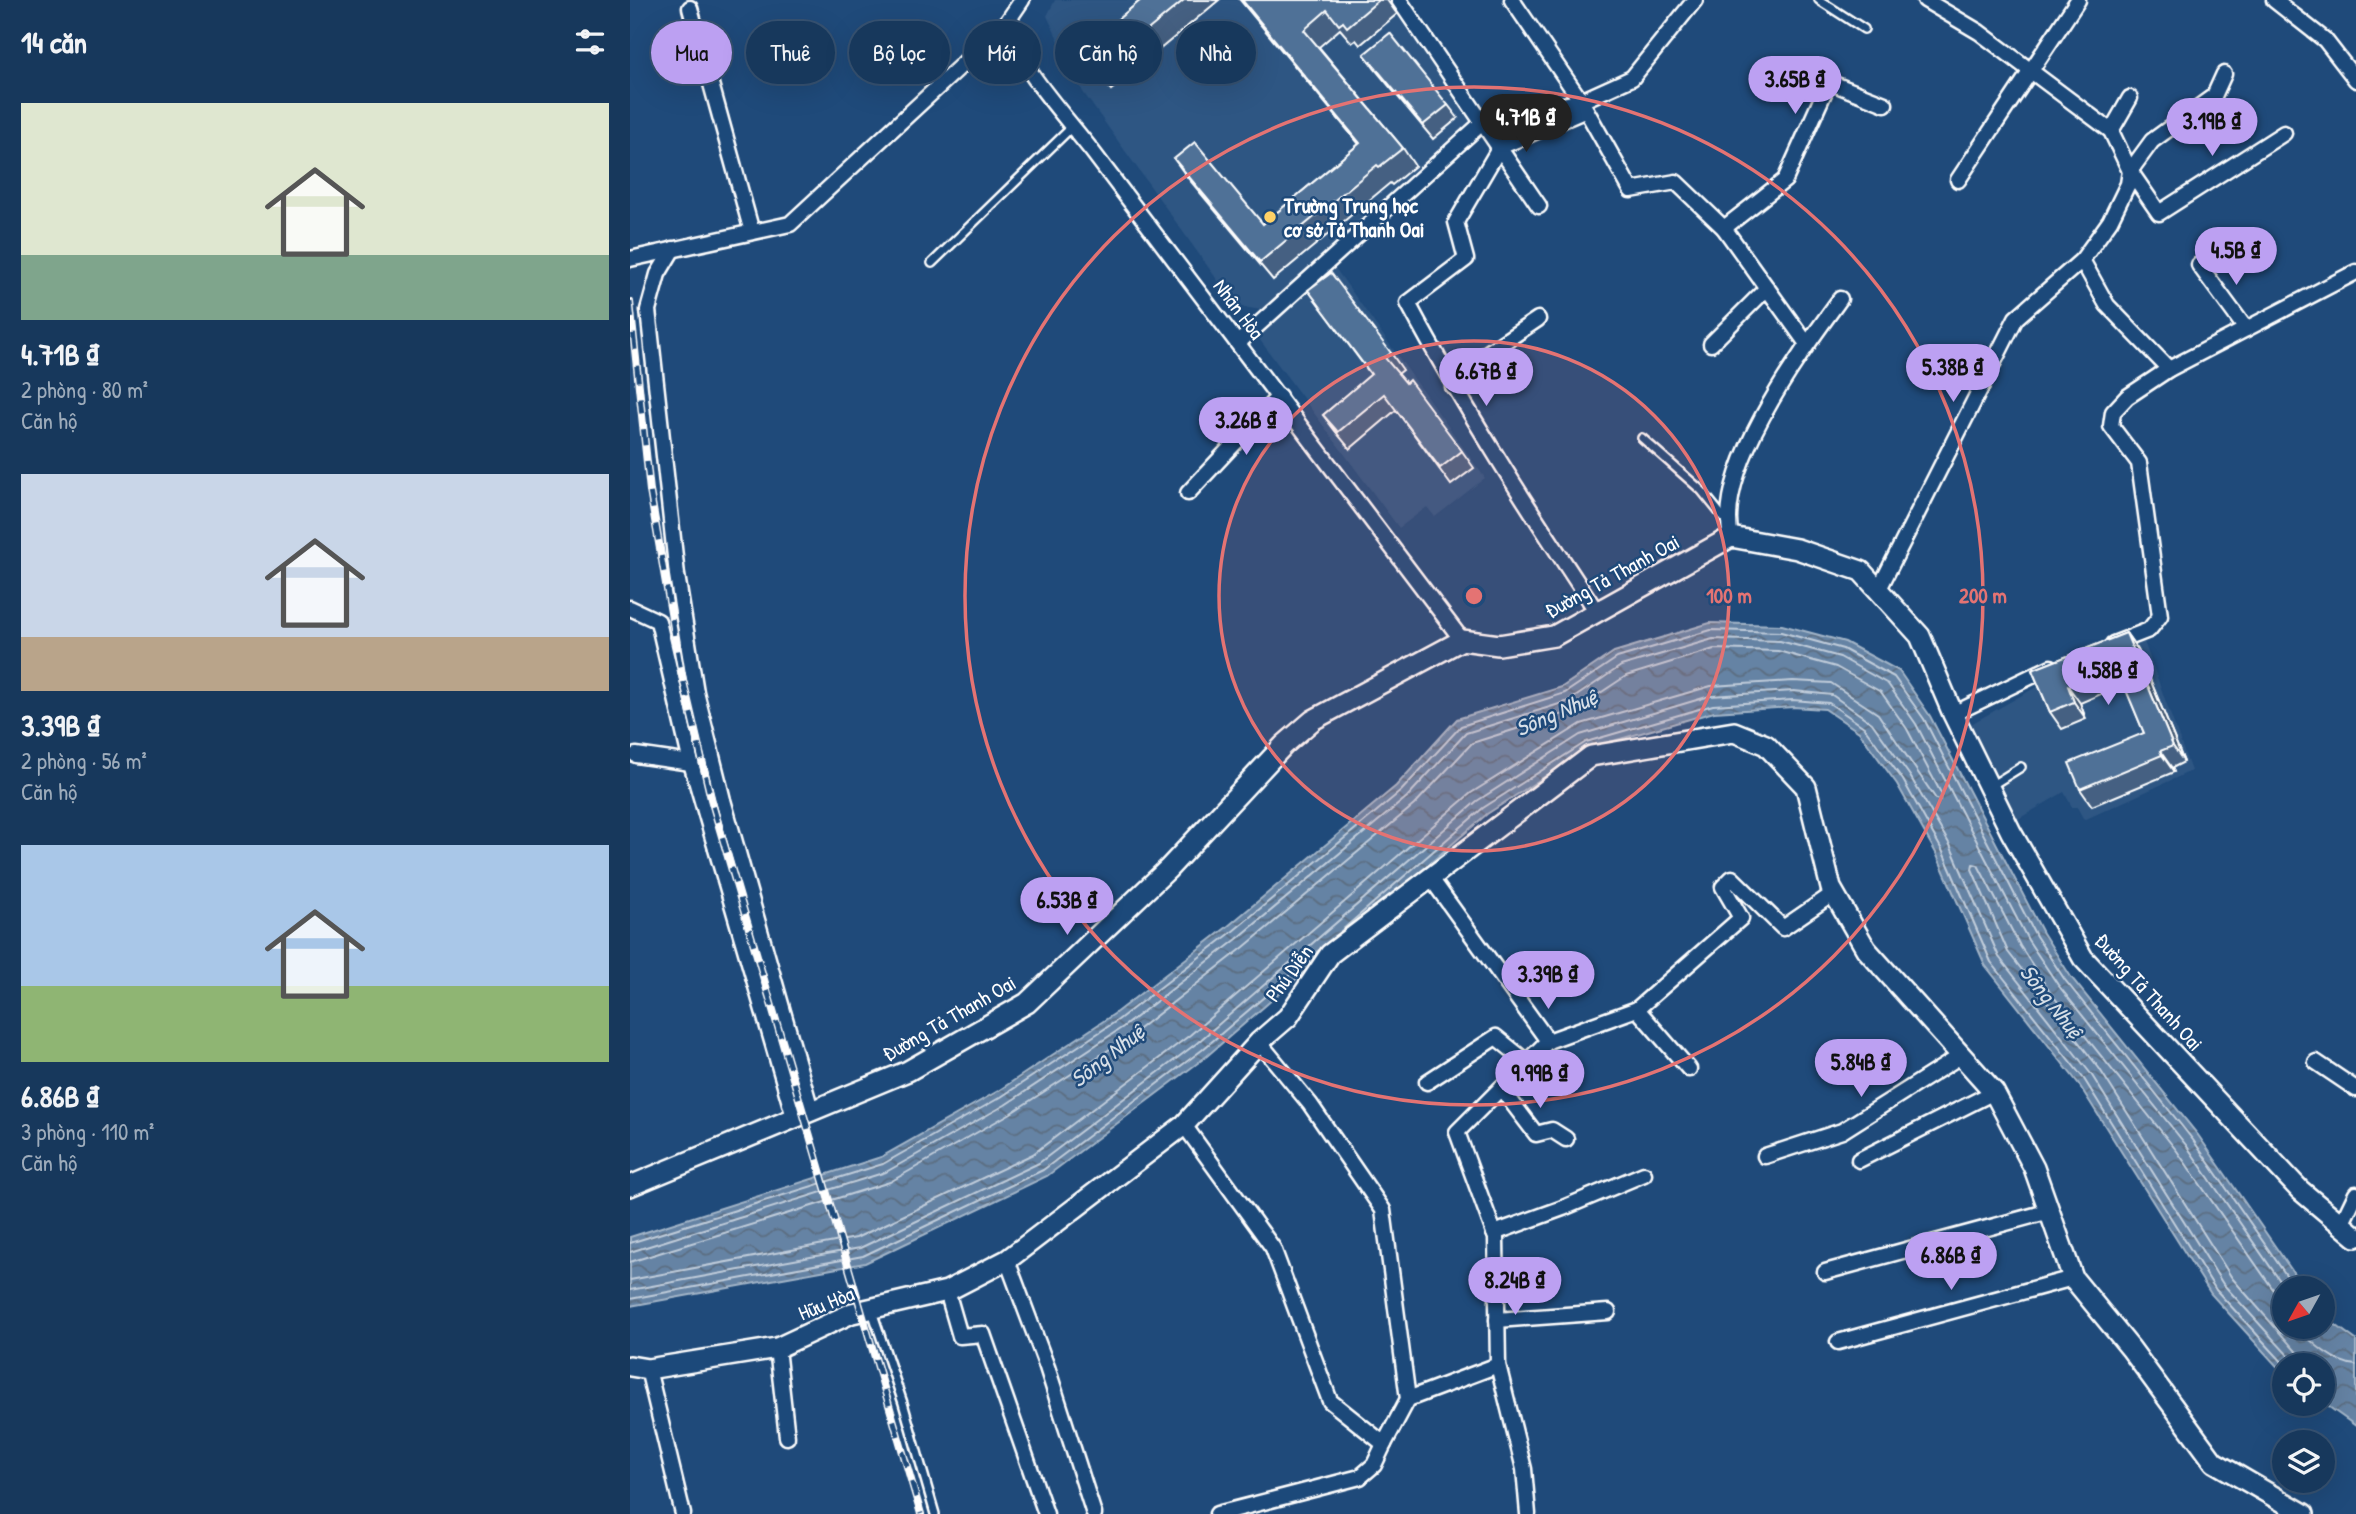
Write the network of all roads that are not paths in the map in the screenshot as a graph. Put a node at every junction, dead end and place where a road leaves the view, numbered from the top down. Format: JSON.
{"nodes":[{"id":1,"x":1022,"y":0,"type":"edge"},
{"id":2,"x":1399,"y":0,"type":"edge"},
{"id":3,"x":1513,"y":0,"type":"edge"},
{"id":4,"x":1695,"y":0,"type":"edge"},
{"id":5,"x":1819,"y":0,"type":"edge"},
{"id":6,"x":1925,"y":0,"type":"edge"},
{"id":7,"x":2078,"y":0,"type":"edge"},
{"id":8,"x":2274,"y":0,"type":"edge"},
{"id":9,"x":690,"y":8,"type":"dead end"},
{"id":10,"x":1008,"y":21,"type":"edge"},
{"id":11,"x":1864,"y":29,"type":"dead end"},
{"id":12,"x":964,"y":63,"type":"edge"},
{"id":13,"x":2032,"y":73,"type":"junction"},
{"id":14,"x":2224,"y":74,"type":"dead end"},
{"id":15,"x":2356,"y":80,"type":"edge"},
{"id":16,"x":1038,"y":84,"type":"edge"},
{"id":17,"x":2130,"y":98,"type":"dead end"},
{"id":18,"x":1885,"y":104,"type":"dead end"},
{"id":19,"x":1584,"y":106,"type":"junction"},
{"id":20,"x":1482,"y":123,"type":"junction"},
{"id":21,"x":1073,"y":127,"type":"junction"},
{"id":22,"x":2111,"y":131,"type":"junction"},
{"id":23,"x":2284,"y":133,"type":"dead end"},
{"id":24,"x":1500,"y":147,"type":"junction"},
{"id":25,"x":2130,"y":171,"type":"junction"},
{"id":26,"x":1958,"y":180,"type":"dead end"},
{"id":27,"x":1539,"y":206,"type":"dead end"},
{"id":28,"x":1724,"y":228,"type":"junction"},
{"id":29,"x":752,"y":232,"type":"junction"},
{"id":30,"x":673,"y":249,"type":"junction"},
{"id":31,"x":630,"y":259,"type":"edge"},
{"id":32,"x":2082,"y":260,"type":"junction"},
{"id":33,"x":932,"y":263,"type":"dead end"},
{"id":34,"x":2199,"y":265,"type":"dead end"},
{"id":35,"x":2356,"y":272,"type":"edge"},
{"id":36,"x":1767,"y":288,"type":"junction"},
{"id":37,"x":1840,"y":299,"type":"dead end"},
{"id":38,"x":1538,"y":318,"type":"dead end"},
{"id":39,"x":2246,"y":329,"type":"junction"},
{"id":40,"x":1238,"y":343,"type":"junction"},
{"id":41,"x":1711,"y":344,"type":"dead end"},
{"id":42,"x":1807,"y":344,"type":"junction"},
{"id":43,"x":2169,"y":369,"type":"junction"},
{"id":44,"x":1453,"y":387,"type":"junction"},
{"id":45,"x":1279,"y":396,"type":"junction"},
{"id":46,"x":1642,"y":438,"type":"dead end"},
{"id":47,"x":1188,"y":493,"type":"dead end"},
{"id":48,"x":1729,"y":530,"type":"junction"},
{"id":49,"x":1878,"y":591,"type":"junction"},
{"id":50,"x":630,"y":608,"type":"edge"},
{"id":51,"x":1597,"y":612,"type":"junction"},
{"id":52,"x":1462,"y":640,"type":"junction"},
{"id":53,"x":2093,"y":652,"type":"edge"},
{"id":54,"x":2068,"y":661,"type":"edge"},
{"id":55,"x":1953,"y":714,"type":"junction"},
{"id":56,"x":636,"y":755,"type":"dead end"},
{"id":57,"x":691,"y":764,"type":"junction"},
{"id":58,"x":2021,"y":767,"type":"dead end"},
{"id":59,"x":1989,"y":787,"type":"junction"},
{"id":60,"x":1430,"y":877,"type":"junction"},
{"id":61,"x":1834,"y":893,"type":"junction"},
{"id":62,"x":1637,"y":1009,"type":"junction"},
{"id":63,"x":1548,"y":1041,"type":"junction"},
{"id":64,"x":1259,"y":1042,"type":"junction"},
{"id":65,"x":1962,"y":1055,"type":"junction"},
{"id":66,"x":2316,"y":1062,"type":"dead end"},
{"id":67,"x":1528,"y":1063,"type":"junction"},
{"id":68,"x":1689,"y":1069,"type":"dead end"},
{"id":69,"x":1427,"y":1082,"type":"dead end"},
{"id":70,"x":1501,"y":1088,"type":"junction"},
{"id":71,"x":2356,"y":1089,"type":"edge"},
{"id":72,"x":1994,"y":1092,"type":"junction"},
{"id":73,"x":803,"y":1114,"type":"junction"},
{"id":74,"x":1184,"y":1125,"type":"junction"},
{"id":75,"x":1566,"y":1139,"type":"dead end"},
{"id":76,"x":1765,"y":1156,"type":"dead end"},
{"id":77,"x":1859,"y":1160,"type":"dead end"},
{"id":78,"x":1644,"y":1174,"type":"dead end"},
{"id":79,"x":630,"y":1186,"type":"edge"},
{"id":80,"x":2356,"y":1194,"type":"edge"},
{"id":81,"x":2050,"y":1211,"type":"junction"},
{"id":82,"x":2349,"y":1231,"type":"edge"},
{"id":83,"x":1494,"y":1233,"type":"junction"},
{"id":84,"x":1007,"y":1260,"type":"junction"},
{"id":85,"x":1825,"y":1272,"type":"dead end"},
{"id":86,"x":2073,"y":1278,"type":"junction"},
{"id":87,"x":947,"y":1291,"type":"junction"},
{"id":88,"x":871,"y":1309,"type":"junction"},
{"id":89,"x":1608,"y":1312,"type":"dead end"},
{"id":90,"x":1497,"y":1320,"type":"junction"},
{"id":91,"x":1839,"y":1342,"type":"dead end"},
{"id":92,"x":777,"y":1348,"type":"junction"},
{"id":93,"x":1498,"y":1365,"type":"junction"},
{"id":94,"x":639,"y":1367,"type":"edge"},
{"id":95,"x":1408,"y":1399,"type":"junction"},
{"id":96,"x":787,"y":1437,"type":"dead end"},
{"id":97,"x":1384,"y":1444,"type":"junction"},
{"id":98,"x":683,"y":1514,"type":"edge"},
{"id":99,"x":936,"y":1514,"type":"edge"},
{"id":100,"x":1046,"y":1514,"type":"edge"},
{"id":101,"x":1094,"y":1514,"type":"edge"},
{"id":102,"x":1217,"y":1514,"type":"edge"},
{"id":103,"x":1528,"y":1514,"type":"edge"},
{"id":104,"x":2304,"y":1514,"type":"edge"}],
"edges":[{"from":1,"to":10,"type":"street"},
{"from":2,"to":20,"type":"street"},
{"from":3,"to":19,"type":"street"},
{"from":4,"to":19,"type":"street"},
{"from":5,"to":11,"type":"lane"},
{"from":6,"to":13,"type":"street"},
{"from":7,"to":13,"type":"street"},
{"from":8,"to":15,"type":"street"},
{"from":9,"to":29,"type":"street"},
{"from":12,"to":29,"type":"street"},
{"from":13,"to":22,"type":"street"},
{"from":13,"to":26,"type":"street"},
{"from":14,"to":25,"type":"street"},
{"from":16,"to":21,"type":"street","name":"Nhân Hòa"},
{"from":17,"to":22,"type":"street"},
{"from":18,"to":28,"type":"street"},
{"from":19,"to":20,"type":"street"},
{"from":19,"to":24,"type":"street"},
{"from":19,"to":28,"type":"street"},
{"from":20,"to":24,"type":"street"},
{"from":20,"to":40,"type":"street"},
{"from":21,"to":33,"type":"lane"},
{"from":21,"to":40,"type":"street","name":"Nhân Hòa"},
{"from":22,"to":25,"type":"street"},
{"from":23,"to":25,"type":"street"},
{"from":24,"to":27,"type":"street"},
{"from":24,"to":44,"type":"street"},
{"from":25,"to":32,"type":"street"},
{"from":28,"to":36,"type":"street"},
{"from":29,"to":30,"type":"street"},
{"from":30,"to":31,"type":"street"},
{"from":30,"to":73,"type":"street"},
{"from":32,"to":43,"type":"street"},
{"from":32,"to":49,"type":"street"},
{"from":34,"to":39,"type":"street"},
{"from":35,"to":39,"type":"street"},
{"from":36,"to":41,"type":"street"},
{"from":36,"to":42,"type":"street"},
{"from":37,"to":42,"type":"street"},
{"from":38,"to":44,"type":"street"},
{"from":39,"to":43,"type":"street"},
{"from":40,"to":45,"type":"street","name":"Nhân Hòa"},
{"from":42,"to":48,"type":"street"},
{"from":43,"to":53,"type":"street"},
{"from":44,"to":51,"type":"street"},
{"from":45,"to":47,"type":"street"},
{"from":45,"to":52,"type":"street","name":"Nhân Hòa"},
{"from":46,"to":48,"type":"lane"},
{"from":48,"to":49,"type":"street","name":"Đường Tả Thanh Oai"},
{"from":48,"to":51,"type":"street","name":"Đường Tả Thanh Oai"},
{"from":49,"to":55,"type":"street","name":"Đường Tả Thanh Oai"},
{"from":50,"to":57,"type":"street"},
{"from":51,"to":52,"type":"street","name":"Đường Tả Thanh Oai"},
{"from":52,"to":73,"type":"street","name":"Đường Tả Thanh Oai"},
{"from":54,"to":55,"type":"street"},
{"from":55,"to":59,"type":"street","name":"Đường Tả Thanh Oai"},
{"from":56,"to":57,"type":"street"},
{"from":57,"to":73,"type":"street"},
{"from":58,"to":59,"type":"lane"},
{"from":59,"to":82,"type":"street","name":"Đường Tả Thanh Oai"},
{"from":60,"to":61,"type":"street","name":"Phú Diễn"},
{"from":60,"to":63,"type":"street"},
{"from":60,"to":64,"type":"street","name":"Phú Diễn"},
{"from":61,"to":62,"type":"street"},
{"from":61,"to":65,"type":"street"},
{"from":62,"to":63,"type":"street"},
{"from":62,"to":68,"type":"street"},
{"from":63,"to":67,"type":"street"},
{"from":64,"to":74,"type":"street","name":"Phú Diễn"},
{"from":64,"to":95,"type":"street"},
{"from":65,"to":72,"type":"street"},
{"from":65,"to":76,"type":"street"},
{"from":66,"to":71,"type":"street"},
{"from":67,"to":69,"type":"street"},
{"from":67,"to":70,"type":"street"},
{"from":70,"to":75,"type":"street"},
{"from":70,"to":83,"type":"street"},
{"from":72,"to":77,"type":"street"},
{"from":72,"to":81,"type":"street"},
{"from":73,"to":79,"type":"street","name":"Đường Tả Thanh Oai"},
{"from":74,"to":84,"type":"street","name":"Phú Diễn"},
{"from":74,"to":97,"type":"street"},
{"from":78,"to":83,"type":"street"},
{"from":80,"to":82,"type":"street"},
{"from":81,"to":85,"type":"street"},
{"from":81,"to":86,"type":"street"},
{"from":83,"to":90,"type":"street"},
{"from":84,"to":87,"type":"street","name":"Phú Diễn"},
{"from":84,"to":101,"type":"street"},
{"from":86,"to":91,"type":"street"},
{"from":86,"to":104,"type":"street"},
{"from":87,"to":88,"type":"street","name":"Phú Diễn"},
{"from":87,"to":100,"type":"street"},
{"from":88,"to":92,"type":"street","name":"Hữu Hòa"},
{"from":88,"to":99,"type":"lane","name":"Hữu Hòa"},
{"from":89,"to":90,"type":"street"},
{"from":90,"to":93,"type":"street"},
{"from":92,"to":94,"type":"street","name":"Hữu Hòa"},
{"from":92,"to":96,"type":"street"},
{"from":93,"to":95,"type":"street"},
{"from":93,"to":103,"type":"street"},
{"from":94,"to":98,"type":"street"},
{"from":95,"to":97,"type":"street"},
{"from":97,"to":102,"type":"street"}]}
